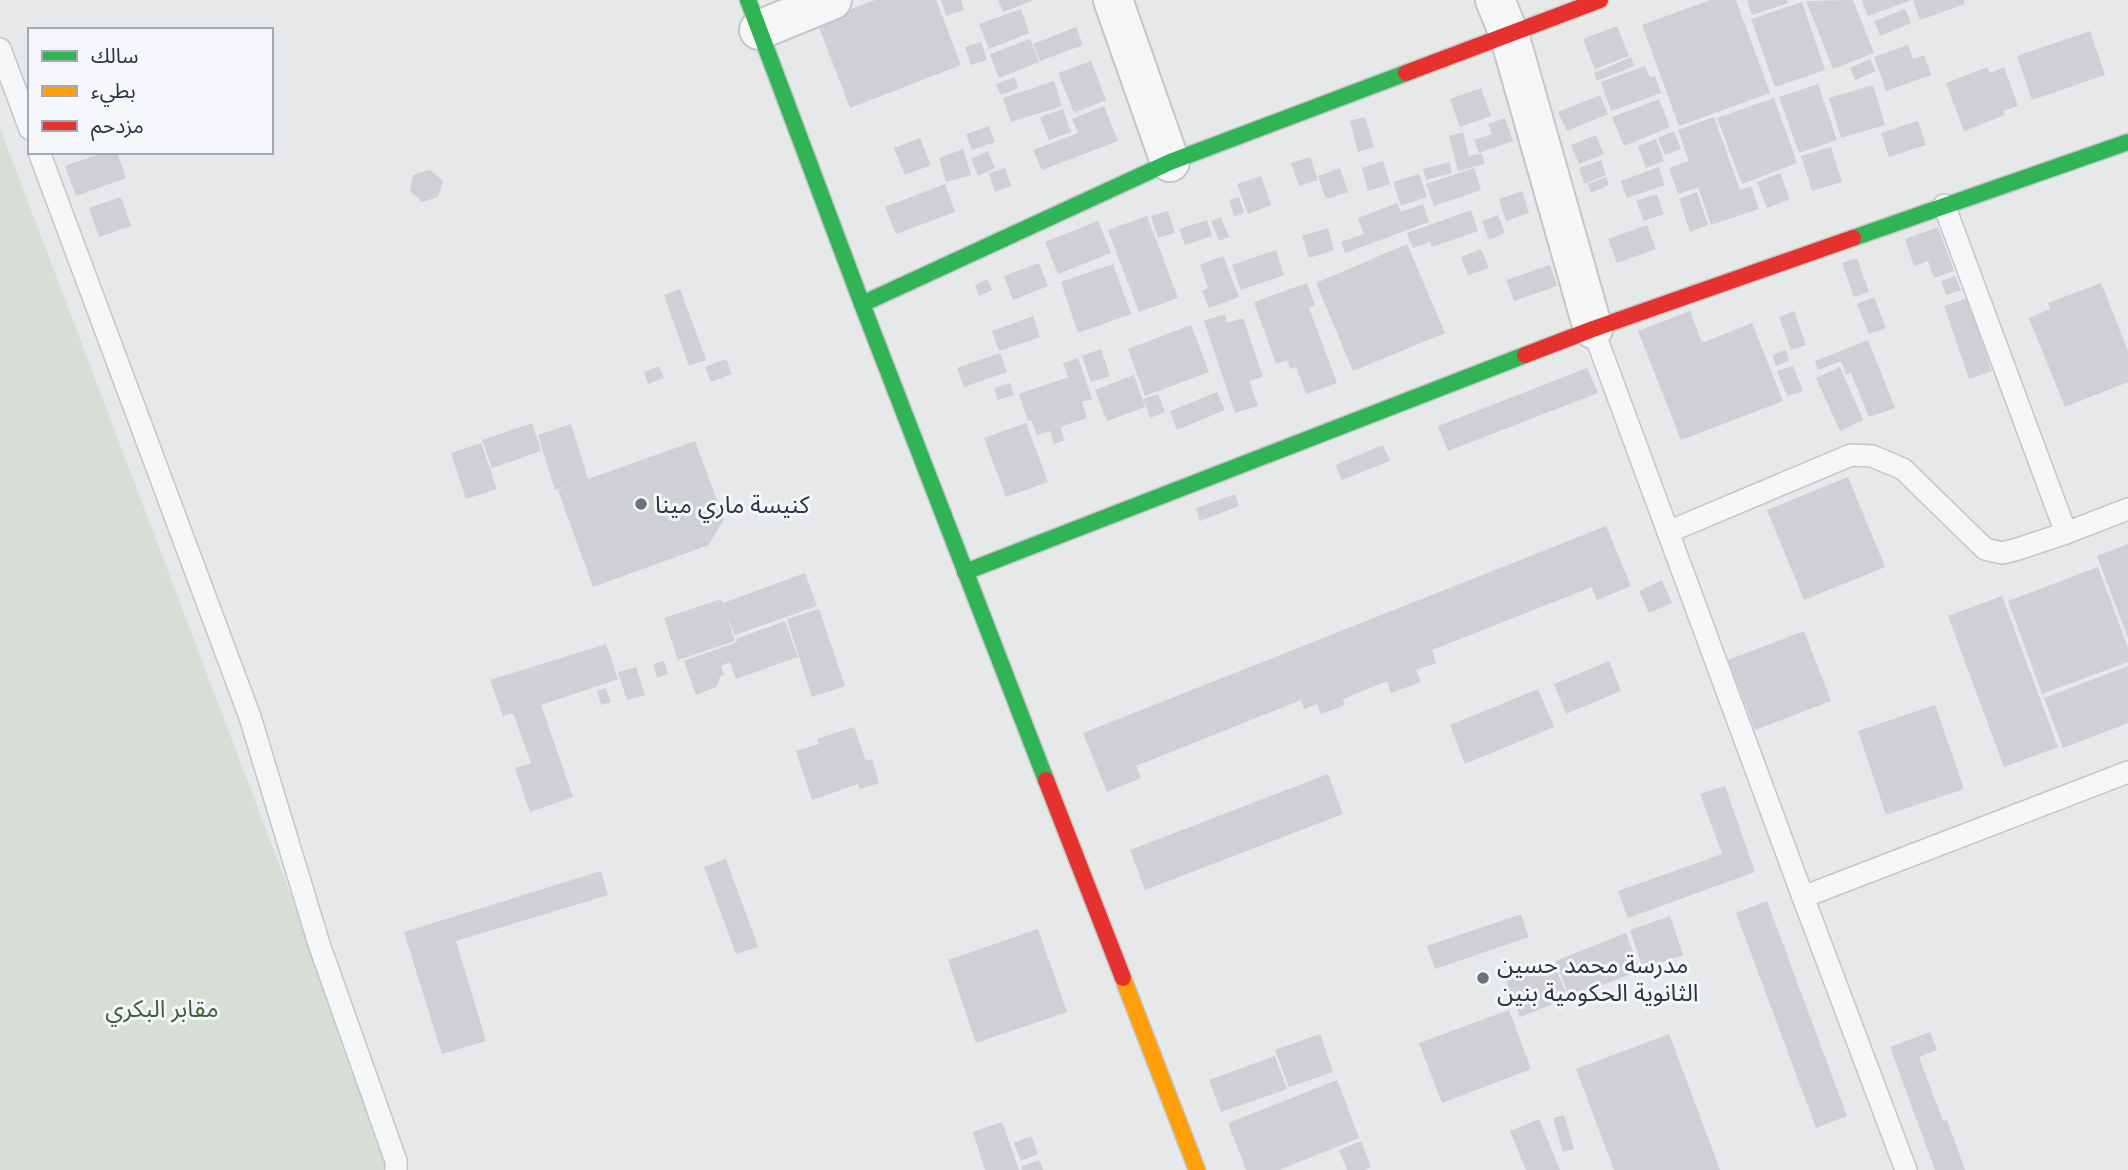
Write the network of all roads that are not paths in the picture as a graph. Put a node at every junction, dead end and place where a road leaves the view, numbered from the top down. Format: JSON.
{"nodes":[{"id":1,"x":832,"y":0,"type":"edge"},
{"id":2,"x":1113,"y":0,"type":"edge"},
{"id":3,"x":1600,"y":0,"type":"edge"},
{"id":4,"x":754,"y":15,"type":"edge"},
{"id":5,"x":1502,"y":17,"type":"edge"},
{"id":6,"x":0,"y":49,"type":"edge"},
{"id":7,"x":28,"y":124,"type":"edge"},
{"id":8,"x":2128,"y":142,"type":"edge"},
{"id":9,"x":40,"y":154,"type":"edge"},
{"id":10,"x":1170,"y":162,"type":"junction"},
{"id":11,"x":1944,"y":205,"type":"junction"},
{"id":12,"x":862,"y":304,"type":"junction"},
{"id":13,"x":1593,"y":329,"type":"junction"},
{"id":14,"x":2128,"y":509,"type":"edge"},
{"id":15,"x":1668,"y":532,"type":"junction"},
{"id":16,"x":2066,"y":533,"type":"junction"},
{"id":17,"x":965,"y":572,"type":"junction"},
{"id":18,"x":2128,"y":772,"type":"edge"},
{"id":19,"x":1803,"y":897,"type":"junction"},
{"id":20,"x":396,"y":1170,"type":"edge"},
{"id":21,"x":1197,"y":1170,"type":"edge"},
{"id":22,"x":1906,"y":1170,"type":"edge"}],
"edges":[{"from":1,"to":4,"type":"street"},
{"from":2,"to":10,"type":"street"},
{"from":3,"to":5,"type":"street"},
{"from":4,"to":12,"type":"street"},
{"from":5,"to":10,"type":"street"},
{"from":5,"to":13,"type":"street"},
{"from":6,"to":7,"type":"lane"},
{"from":8,"to":11,"type":"street"},
{"from":9,"to":20,"type":"lane"},
{"from":10,"to":12,"type":"street"},
{"from":11,"to":13,"type":"street"},
{"from":11,"to":16,"type":"lane"},
{"from":12,"to":17,"type":"street"},
{"from":13,"to":15,"type":"lane"},
{"from":13,"to":17,"type":"street"},
{"from":14,"to":16,"type":"lane"},
{"from":15,"to":16,"type":"lane"},
{"from":15,"to":19,"type":"lane"},
{"from":17,"to":21,"type":"street"},
{"from":18,"to":19,"type":"lane"},
{"from":19,"to":22,"type":"lane"}]}
